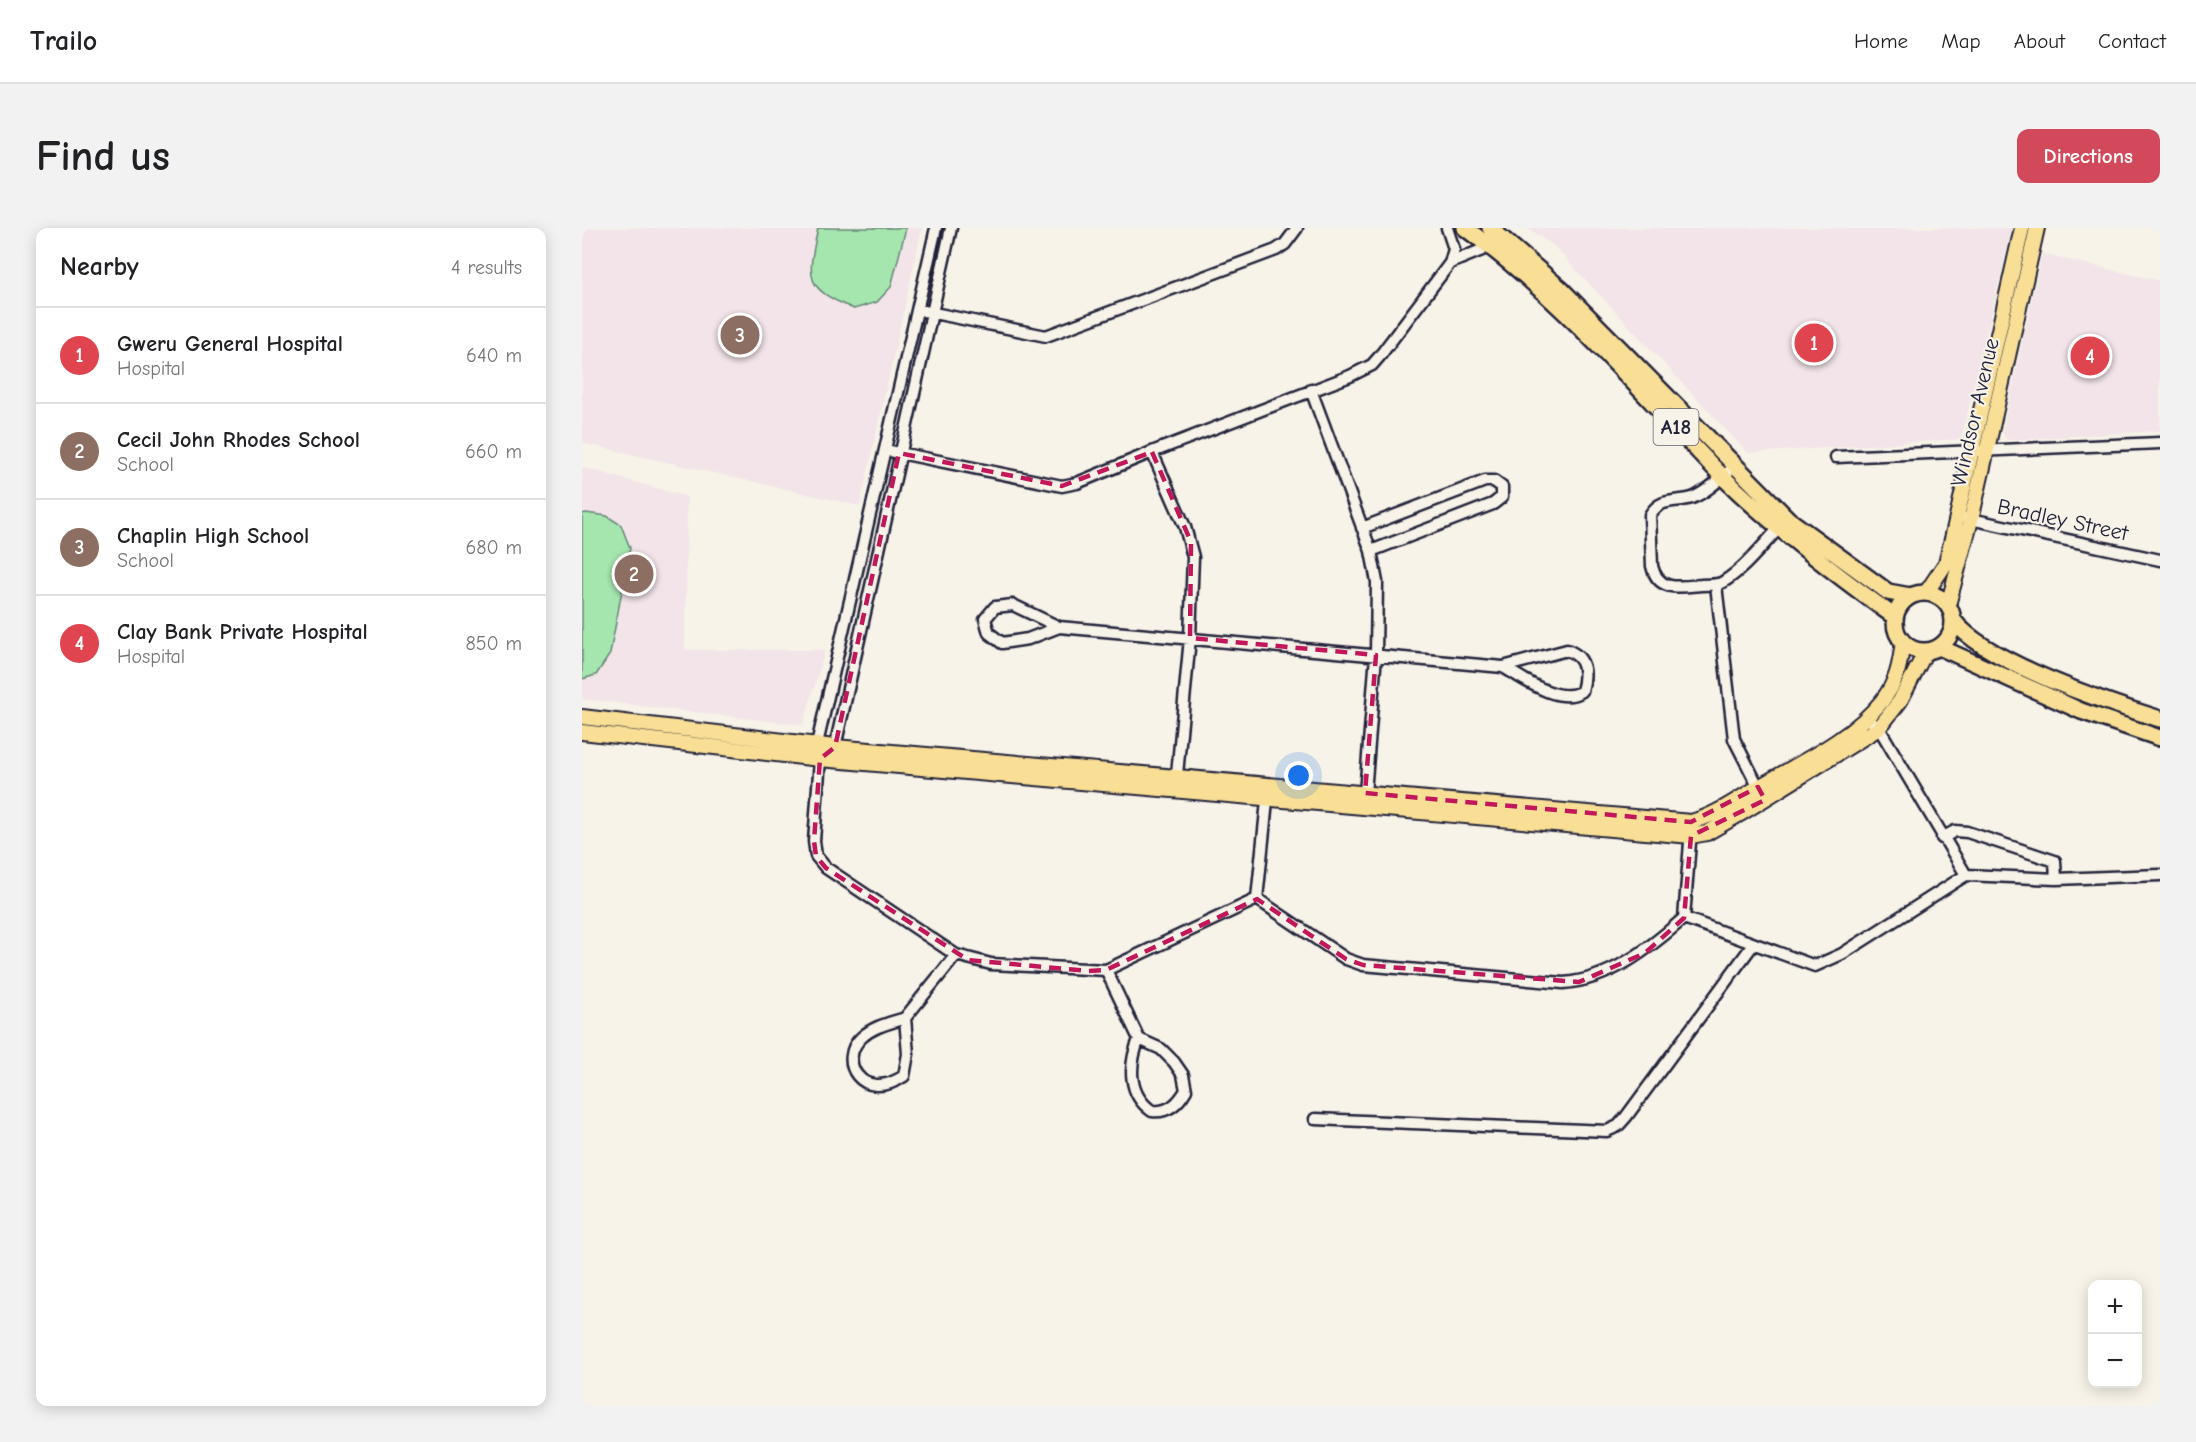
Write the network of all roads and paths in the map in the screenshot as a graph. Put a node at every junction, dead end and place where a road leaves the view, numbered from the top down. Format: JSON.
{"nodes":[{"id":1,"x":936,"y":228,"type":"edge"},
{"id":2,"x":951,"y":228,"type":"edge"},
{"id":3,"x":1297,"y":228,"type":"edge"},
{"id":4,"x":1447,"y":228,"type":"edge"},
{"id":5,"x":1465,"y":228,"type":"edge"},
{"id":6,"x":2022,"y":228,"type":"edge"},
{"id":7,"x":2037,"y":228,"type":"edge"},
{"id":8,"x":1490,"y":234,"type":"edge"},
{"id":9,"x":1450,"y":263,"type":"junction"},
{"id":10,"x":917,"y":310,"type":"junction"},
{"id":11,"x":930,"y":313,"type":"junction"},
{"id":12,"x":1311,"y":390,"type":"junction"},
{"id":13,"x":1698,"y":439,"type":"junction"},
{"id":14,"x":2160,"y":443,"type":"edge"},
{"id":15,"x":885,"y":450,"type":"junction"},
{"id":16,"x":1972,"y":451,"type":"junction"},
{"id":17,"x":1152,"y":452,"type":"junction"},
{"id":18,"x":1986,"y":452,"type":"junction"},
{"id":19,"x":898,"y":453,"type":"junction"},
{"id":20,"x":1836,"y":457,"type":"dead end"},
{"id":21,"x":1735,"y":466,"type":"junction"},
{"id":22,"x":1723,"y":477,"type":"junction"},
{"id":23,"x":1957,"y":516,"type":"junction"},
{"id":24,"x":1971,"y":519,"type":"junction"},
{"id":25,"x":1783,"y":524,"type":"junction"},
{"id":26,"x":1362,"y":528,"type":"junction"},
{"id":27,"x":1371,"y":551,"type":"junction"},
{"id":28,"x":2160,"y":560,"type":"edge"},
{"id":29,"x":1716,"y":585,"type":"junction"},
{"id":30,"x":852,"y":592,"type":"junction"},
{"id":31,"x":1926,"y":593,"type":"junction"},
{"id":32,"x":868,"y":596,"type":"junction"},
{"id":33,"x":1910,"y":596,"type":"junction"},
{"id":34,"x":1948,"y":605,"type":"junction"},
{"id":35,"x":1895,"y":617,"type":"junction"},
{"id":36,"x":1953,"y":620,"type":"junction"},
{"id":37,"x":1059,"y":627,"type":"junction"},
{"id":38,"x":1190,"y":638,"type":"junction"},
{"id":39,"x":1903,"y":641,"type":"junction"},
{"id":40,"x":1933,"y":649,"type":"junction"},
{"id":41,"x":1376,"y":655,"type":"junction"},
{"id":42,"x":1503,"y":667,"type":"junction"},
{"id":43,"x":582,"y":717,"type":"edge"},
{"id":44,"x":1867,"y":718,"type":"junction"},
{"id":45,"x":2160,"y":718,"type":"edge"},
{"id":46,"x":1879,"y":728,"type":"junction"},
{"id":47,"x":582,"y":732,"type":"edge"},
{"id":48,"x":2160,"y":738,"type":"edge"},
{"id":49,"x":817,"y":744,"type":"junction"},
{"id":50,"x":835,"y":747,"type":"junction"},
{"id":51,"x":820,"y":759,"type":"junction"},
{"id":52,"x":1176,"y":784,"type":"junction"},
{"id":53,"x":1758,"y":787,"type":"junction"},
{"id":54,"x":1268,"y":791,"type":"junction"},
{"id":55,"x":1364,"y":800,"type":"junction"},
{"id":56,"x":1765,"y":800,"type":"junction"},
{"id":57,"x":1692,"y":822,"type":"junction"},
{"id":58,"x":1691,"y":836,"type":"junction"},
{"id":59,"x":1942,"y":838,"type":"junction"},
{"id":60,"x":1966,"y":875,"type":"junction"},
{"id":61,"x":2160,"y":875,"type":"edge"},
{"id":62,"x":2056,"y":879,"type":"junction"},
{"id":63,"x":1257,"y":899,"type":"junction"},
{"id":64,"x":1684,"y":918,"type":"junction"},
{"id":65,"x":1752,"y":946,"type":"junction"},
{"id":66,"x":956,"y":955,"type":"junction"},
{"id":67,"x":1107,"y":970,"type":"junction"},
{"id":68,"x":905,"y":1018,"type":"junction"},
{"id":69,"x":1139,"y":1039,"type":"junction"},
{"id":70,"x":1315,"y":1119,"type":"dead end"}],
"edges":[{"from":1,"to":10,"type":"street"},
{"from":2,"to":11,"type":"street"},
{"from":3,"to":11,"type":"street"},
{"from":4,"to":9,"type":"street"},
{"from":5,"to":8,"type":"highway","number":"A18"},
{"from":6,"to":16,"type":"main road","name":"Windsor Avenue"},
{"from":7,"to":18,"type":"main road","name":"Windsor Avenue"},
{"from":8,"to":9,"type":"street"},
{"from":8,"to":13,"type":"highway","number":"A18"},
{"from":9,"to":12,"type":"street"},
{"from":10,"to":11,"type":"street"},
{"from":10,"to":15,"type":"street"},
{"from":11,"to":19,"type":"street"},
{"from":12,"to":17,"type":"street"},
{"from":12,"to":26,"type":"street"},
{"from":13,"to":21,"type":"highway","number":"A18"},
{"from":13,"to":22,"type":"highway","number":"A18"},
{"from":14,"to":18,"type":"street"},
{"from":15,"to":19,"type":"street"},
{"from":15,"to":30,"type":"street"},
{"from":16,"to":18,"type":"street"},
{"from":16,"to":20,"type":"street"},
{"from":16,"to":23,"type":"main road","name":"Windsor Avenue"},
{"from":17,"to":19,"type":"street"},
{"from":17,"to":38,"type":"street"},
{"from":18,"to":24,"type":"main road","name":"Windsor Avenue"},
{"from":19,"to":32,"type":"street"},
{"from":21,"to":22,"type":"street"},
{"from":21,"to":25,"type":"highway","number":"A18"},
{"from":22,"to":25,"type":"highway","number":"A18"},
{"from":22,"to":29,"type":"street"},
{"from":23,"to":24,"type":"street","name":"Bradley Street"},
{"from":23,"to":31,"type":"main road","name":"Windsor Avenue"},
{"from":24,"to":28,"type":"street","name":"Bradley Street"},
{"from":24,"to":34,"type":"main road","name":"Windsor Avenue"},
{"from":25,"to":29,"type":"street"},
{"from":25,"to":33,"type":"highway","number":"A18"},
{"from":25,"to":35,"type":"highway","number":"A18"},
{"from":26,"to":27,"type":"street"},
{"from":26,"to":27,"type":"street"},
{"from":27,"to":41,"type":"street"},
{"from":29,"to":53,"type":"street"},
{"from":30,"to":32,"type":"street"},
{"from":30,"to":49,"type":"street"},
{"from":31,"to":33,"type":"highway","number":"A18"},
{"from":31,"to":34,"type":"highway"},
{"from":32,"to":50,"type":"street"},
{"from":33,"to":35,"type":"highway"},
{"from":34,"to":36,"type":"highway"},
{"from":35,"to":39,"type":"highway"},
{"from":36,"to":40,"type":"highway"},
{"from":36,"to":45,"type":"highway"},
{"from":37,"to":37,"type":"street"},
{"from":37,"to":38,"type":"street"},
{"from":38,"to":41,"type":"street"},
{"from":38,"to":52,"type":"street"},
{"from":39,"to":40,"type":"highway"},
{"from":39,"to":44,"type":"main road"},
{"from":40,"to":46,"type":"main road"},
{"from":40,"to":48,"type":"highway"},
{"from":41,"to":42,"type":"street"},
{"from":41,"to":55,"type":"street"},
{"from":42,"to":42,"type":"street"},
{"from":43,"to":49,"type":"main road"},
{"from":44,"to":46,"type":"street"},
{"from":44,"to":53,"type":"main road"},
{"from":46,"to":56,"type":"main road"},
{"from":46,"to":59,"type":"street"},
{"from":47,"to":51,"type":"main road"},
{"from":49,"to":50,"type":"main road"},
{"from":49,"to":51,"type":"street"},
{"from":50,"to":51,"type":"street"},
{"from":50,"to":52,"type":"main road"},
{"from":51,"to":52,"type":"main road"},
{"from":51,"to":66,"type":"street"},
{"from":52,"to":54,"type":"main road"},
{"from":53,"to":56,"type":"street"},
{"from":53,"to":57,"type":"main road"},
{"from":54,"to":55,"type":"main road"},
{"from":54,"to":63,"type":"street"},
{"from":55,"to":57,"type":"main road"},
{"from":55,"to":58,"type":"main road"},
{"from":56,"to":58,"type":"main road"},
{"from":57,"to":58,"type":"street"},
{"from":58,"to":64,"type":"street"},
{"from":59,"to":60,"type":"street"},
{"from":59,"to":62,"type":"street"},
{"from":60,"to":62,"type":"street"},
{"from":60,"to":65,"type":"street"},
{"from":61,"to":62,"type":"street"},
{"from":63,"to":64,"type":"street"},
{"from":63,"to":67,"type":"street"},
{"from":64,"to":65,"type":"street"},
{"from":65,"to":70,"type":"street"},
{"from":66,"to":67,"type":"street"},
{"from":66,"to":68,"type":"street"},
{"from":67,"to":69,"type":"street"},
{"from":68,"to":68,"type":"street"},
{"from":69,"to":69,"type":"street"}]}
